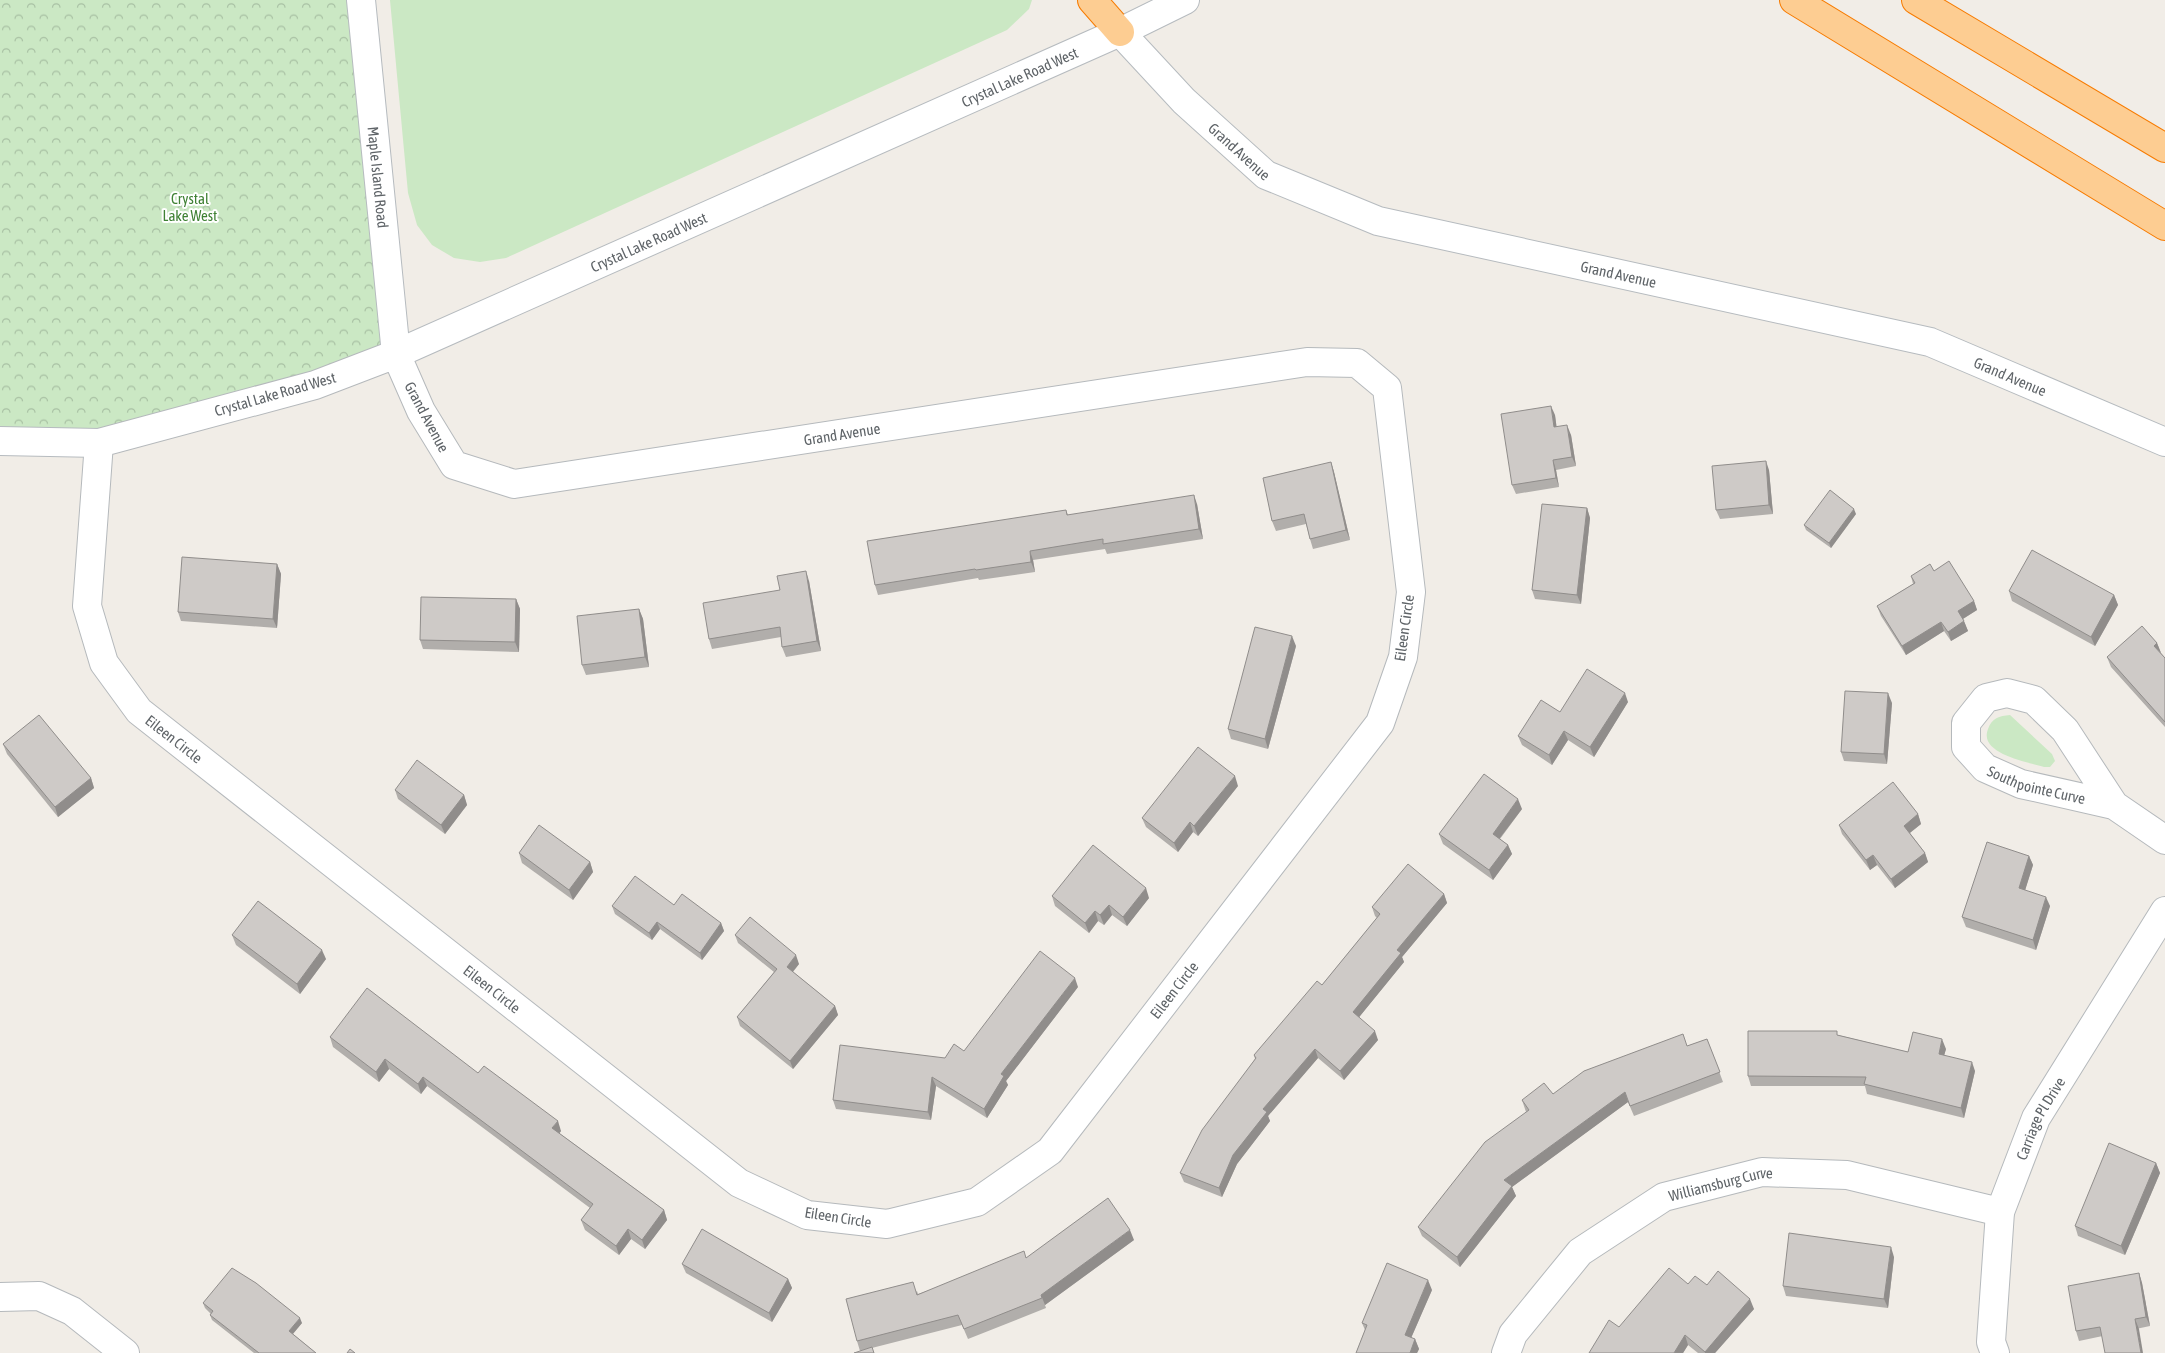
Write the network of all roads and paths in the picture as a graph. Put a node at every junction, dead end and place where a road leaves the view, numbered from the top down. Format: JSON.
{"nodes":[{"id":1,"x":361,"y":0,"type":"edge"},
{"id":2,"x":1092,"y":0,"type":"edge"},
{"id":3,"x":1185,"y":0,"type":"edge"},
{"id":4,"x":1794,"y":0,"type":"edge"},
{"id":5,"x":1916,"y":0,"type":"edge"},
{"id":6,"x":1120,"y":32,"type":"junction"},
{"id":7,"x":2128,"y":126,"type":"junction"},
{"id":8,"x":2165,"y":141,"type":"edge"},
{"id":9,"x":2165,"y":148,"type":"edge"},
{"id":10,"x":2165,"y":226,"type":"edge"},
{"id":11,"x":396,"y":354,"type":"junction"},
{"id":12,"x":1357,"y":363,"type":"joint"},
{"id":13,"x":0,"y":441,"type":"edge"},
{"id":14,"x":2165,"y":442,"type":"edge"},
{"id":15,"x":99,"y":443,"type":"junction"},
{"id":16,"x":2114,"y":805,"type":"junction"},
{"id":17,"x":2165,"y":840,"type":"edge"},
{"id":18,"x":2165,"y":911,"type":"edge"},
{"id":19,"x":2000,"y":1212,"type":"junction"},
{"id":20,"x":0,"y":1297,"type":"edge"},
{"id":21,"x":125,"y":1353,"type":"edge"},
{"id":22,"x":1506,"y":1353,"type":"edge"},
{"id":23,"x":1995,"y":1353,"type":"edge"}],
"edges":[{"from":1,"to":11,"type":"street","name":"Maple Island Road"},
{"from":2,"to":6,"type":"highway"},
{"from":3,"to":6,"type":"street","name":"Crystal Lake Road West"},
{"from":4,"to":10,"type":"highway"},
{"from":5,"to":7,"type":"highway"},
{"from":6,"to":11,"type":"street","name":"Crystal Lake Road West"},
{"from":6,"to":14,"type":"street","name":"Grand Avenue"},
{"from":7,"to":8,"type":"highway"},
{"from":7,"to":9,"type":"highway"},
{"from":11,"to":12,"type":"street","name":"Grand Avenue"},
{"from":11,"to":15,"type":"street","name":"Crystal Lake Road West"},
{"from":12,"to":15,"type":"street","name":"Eileen Circle"},
{"from":13,"to":15,"type":"street","name":"Crystal Lake Road West"},
{"from":16,"to":16,"type":"street","name":"Southpointe Curve"},
{"from":16,"to":17,"type":"street","name":"Southpointe Curve"},
{"from":18,"to":19,"type":"street","name":"Carriage Pl Drive"},
{"from":19,"to":22,"type":"street","name":"Williamsburg Curve"},
{"from":19,"to":23,"type":"street","name":"Carriage Pl Drive"},
{"from":20,"to":21,"type":"street"}]}
